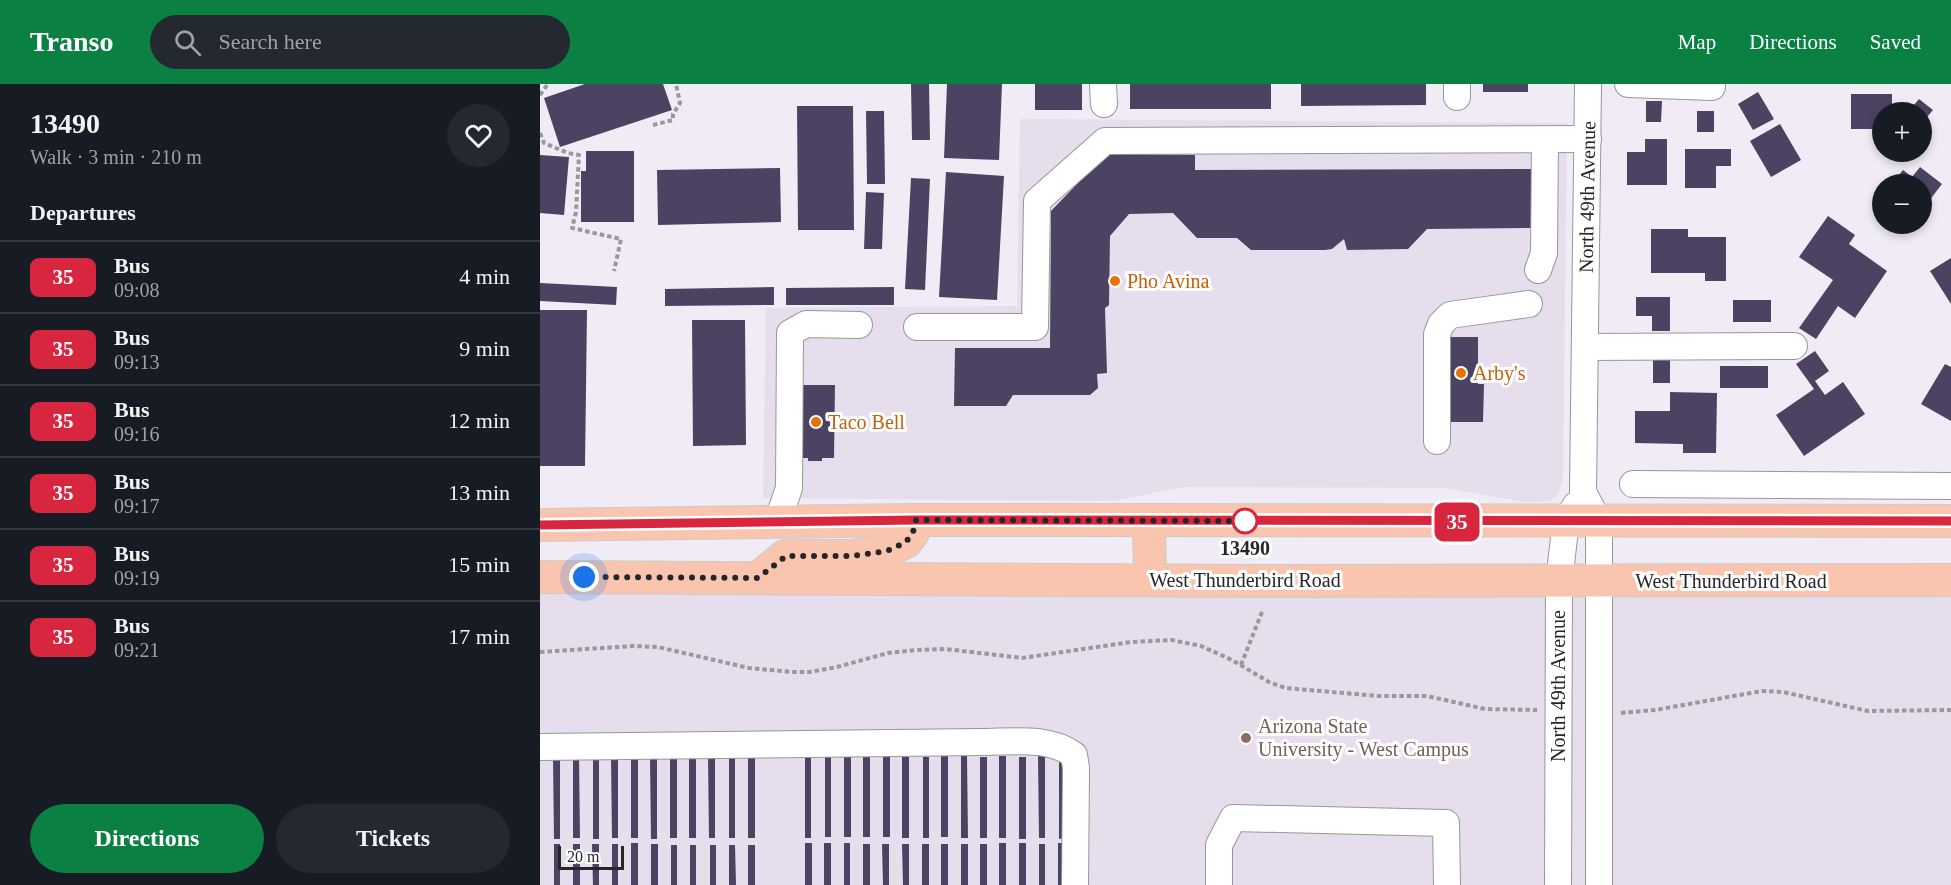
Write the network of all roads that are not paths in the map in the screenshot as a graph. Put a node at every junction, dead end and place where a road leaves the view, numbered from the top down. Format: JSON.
{"nodes":[{"id":1,"x":1588,"y":84,"type":"edge"},
{"id":2,"x":1628,"y":84,"type":"edge"},
{"id":3,"x":1712,"y":87,"type":"dead end"},
{"id":4,"x":1588,"y":139,"type":"junction"},
{"id":5,"x":1545,"y":140,"type":"junction"},
{"id":6,"x":1538,"y":270,"type":"dead end"},
{"id":7,"x":1529,"y":304,"type":"dead end"},
{"id":8,"x":860,"y":325,"type":"dead end"},
{"id":9,"x":917,"y":327,"type":"dead end"},
{"id":10,"x":1585,"y":346,"type":"junction"},
{"id":11,"x":1794,"y":346,"type":"dead end"},
{"id":12,"x":1437,"y":441,"type":"dead end"},
{"id":13,"x":1633,"y":484,"type":"dead end"},
{"id":14,"x":1679,"y":485,"type":"junction"},
{"id":15,"x":1951,"y":486,"type":"edge"},
{"id":16,"x":1583,"y":492,"type":"junction"},
{"id":17,"x":916,"y":520,"type":"junction"},
{"id":18,"x":1149,"y":521,"type":"junction"},
{"id":19,"x":1951,"y":521,"type":"edge"},
{"id":20,"x":1566,"y":522,"type":"junction"},
{"id":21,"x":1599,"y":522,"type":"junction"},
{"id":22,"x":1679,"y":522,"type":"junction"},
{"id":23,"x":777,"y":523,"type":"junction"},
{"id":24,"x":540,"y":525,"type":"edge"},
{"id":25,"x":540,"y":577,"type":"edge"},
{"id":26,"x":758,"y":578,"type":"junction"},
{"id":27,"x":1150,"y":580,"type":"junction"},
{"id":28,"x":1951,"y":580,"type":"edge"},
{"id":29,"x":1559,"y":581,"type":"junction"},
{"id":30,"x":1598,"y":581,"type":"junction"},
{"id":31,"x":540,"y":747,"type":"edge"},
{"id":32,"x":1075,"y":885,"type":"edge"},
{"id":33,"x":1219,"y":885,"type":"edge"},
{"id":34,"x":1447,"y":885,"type":"edge"},
{"id":35,"x":1558,"y":885,"type":"edge"},
{"id":36,"x":1599,"y":885,"type":"edge"}],
"edges":[{"from":1,"to":4,"type":"street","name":"North 49th Avenue"},
{"from":2,"to":3,"type":"street"},
{"from":4,"to":5,"type":"street"},
{"from":4,"to":10,"type":"street","name":"North 49th Avenue"},
{"from":5,"to":6,"type":"street"},
{"from":5,"to":9,"type":"street"},
{"from":7,"to":12,"type":"street"},
{"from":8,"to":23,"type":"street"},
{"from":10,"to":11,"type":"street"},
{"from":10,"to":16,"type":"street","name":"North 49th Avenue"},
{"from":13,"to":14,"type":"street"},
{"from":14,"to":15,"type":"street"},
{"from":14,"to":22,"type":"street"},
{"from":16,"to":20,"type":"street","name":"North 49th Avenue"},
{"from":16,"to":21,"type":"street","name":"North 49th Avenue"},
{"from":17,"to":18,"type":"main road"},
{"from":17,"to":23,"type":"main road"},
{"from":17,"to":26,"type":"main road"},
{"from":18,"to":20,"type":"main road"},
{"from":18,"to":27,"type":"main road"},
{"from":19,"to":22,"type":"main road"},
{"from":20,"to":21,"type":"main road"},
{"from":20,"to":29,"type":"street","name":"North 49th Avenue"},
{"from":21,"to":22,"type":"main road"},
{"from":21,"to":30,"type":"street","name":"North 49th Avenue"},
{"from":23,"to":24,"type":"main road"},
{"from":25,"to":26,"type":"main road","name":"West Thunderbird Road"},
{"from":26,"to":27,"type":"main road","name":"West Thunderbird Road"},
{"from":27,"to":29,"type":"main road","name":"West Thunderbird Road"},
{"from":28,"to":30,"type":"main road","name":"West Thunderbird Road"},
{"from":29,"to":30,"type":"main road","name":"West Thunderbird Road"},
{"from":29,"to":35,"type":"street","name":"North 49th Avenue"},
{"from":30,"to":36,"type":"street","name":"North 49th Avenue"},
{"from":31,"to":32,"type":"street"},
{"from":33,"to":34,"type":"street"}]}
